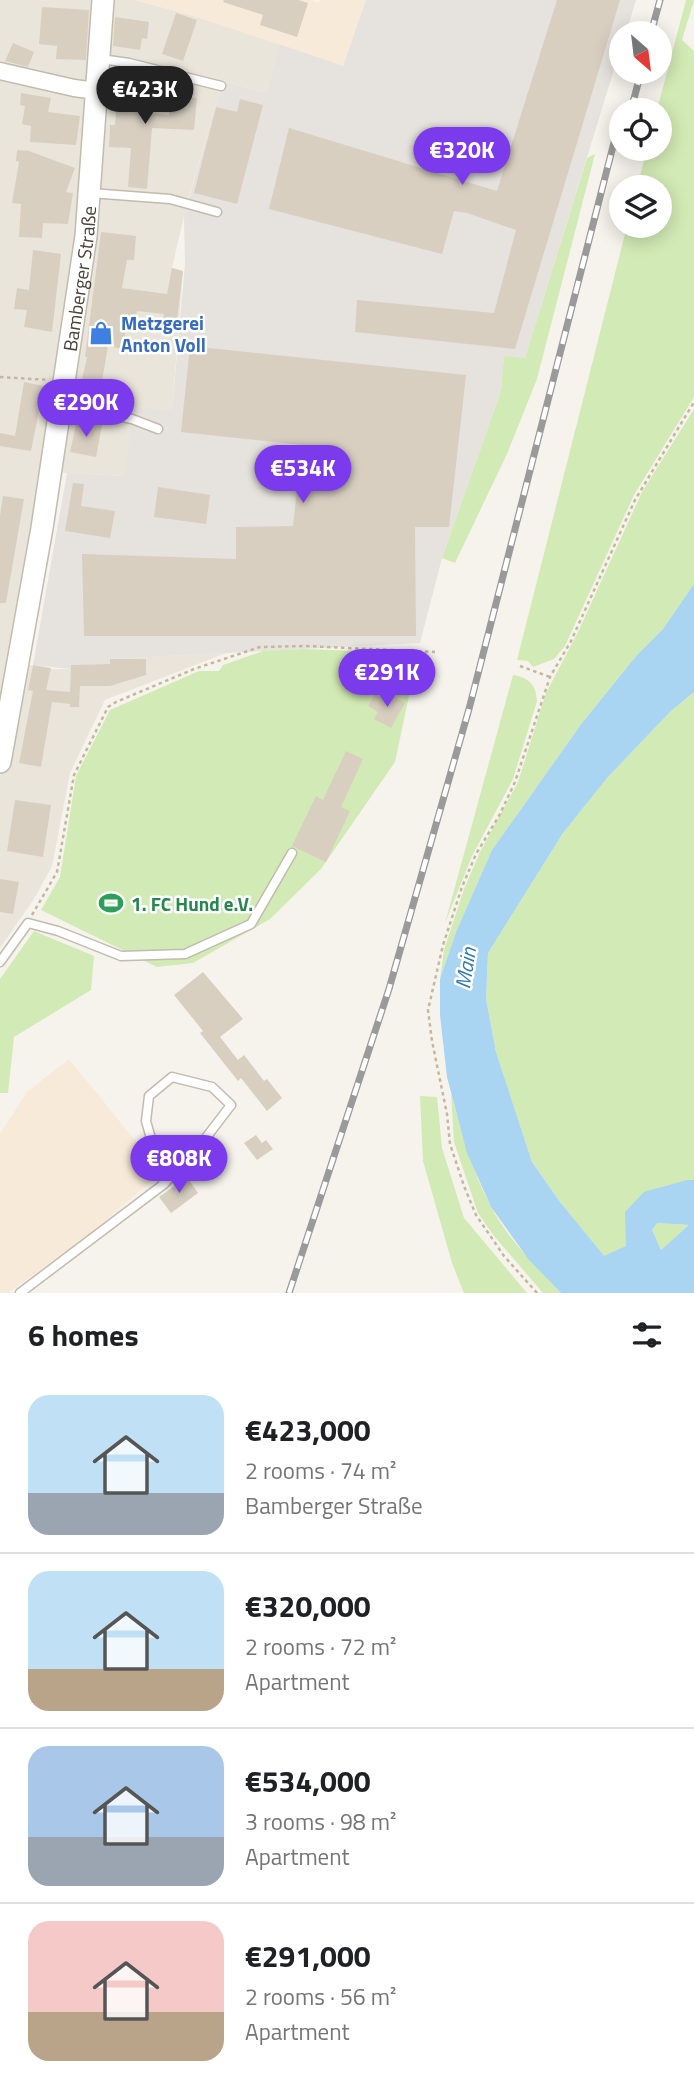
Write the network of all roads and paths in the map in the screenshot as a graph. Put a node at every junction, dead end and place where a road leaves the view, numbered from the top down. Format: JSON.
{"nodes":[{"id":1,"x":103,"y":0,"type":"edge"},
{"id":2,"x":98,"y":59,"type":"junction"},
{"id":3,"x":0,"y":71,"type":"edge"},
{"id":4,"x":221,"y":86,"type":"dead end"},
{"id":5,"x":96,"y":91,"type":"junction"},
{"id":6,"x":90,"y":193,"type":"junction"},
{"id":7,"x":217,"y":212,"type":"dead end"},
{"id":8,"x":0,"y":377,"type":"edge"},
{"id":9,"x":66,"y":382,"type":"junction"},
{"id":10,"x":694,"y":402,"type":"edge"},
{"id":11,"x":62,"y":404,"type":"junction"},
{"id":12,"x":158,"y":429,"type":"dead end"},
{"id":13,"x":435,"y":652,"type":"dead end"},
{"id":14,"x":520,"y":666,"type":"dead end"},
{"id":15,"x":550,"y":677,"type":"junction"},
{"id":16,"x":3,"y":724,"type":"edge"},
{"id":17,"x":0,"y":762,"type":"edge"},
{"id":18,"x":292,"y":853,"type":"dead end"},
{"id":19,"x":27,"y":923,"type":"junction"},
{"id":20,"x":0,"y":962,"type":"edge"},
{"id":21,"x":164,"y":1184,"type":"junction"},
{"id":22,"x":20,"y":1293,"type":"edge"},
{"id":23,"x":537,"y":1293,"type":"edge"}],
"edges":[{"from":1,"to":2,"type":"street","name":"Bamberger Straße"},
{"from":2,"to":4,"type":"lane"},
{"from":2,"to":5,"type":"street","name":"Bamberger Straße"},
{"from":3,"to":5,"type":"street"},
{"from":5,"to":6,"type":"street","name":"Bamberger Straße"},
{"from":6,"to":7,"type":"lane"},
{"from":6,"to":9,"type":"street","name":"Bamberger Straße"},
{"from":8,"to":9,"type":"path"},
{"from":9,"to":11,"type":"street","name":"Bamberger Straße"},
{"from":10,"to":15,"type":"path"},
{"from":11,"to":12,"type":"lane"},
{"from":11,"to":16,"type":"street","name":"Bamberger Straße"},
{"from":13,"to":19,"type":"path"},
{"from":14,"to":15,"type":"path"},
{"from":15,"to":23,"type":"path"},
{"from":16,"to":17,"type":"street","name":"Bamberger Straße"},
{"from":18,"to":19,"type":"lane"},
{"from":19,"to":20,"type":"lane"},
{"from":21,"to":21,"type":"lane"},
{"from":21,"to":22,"type":"lane"}]}
